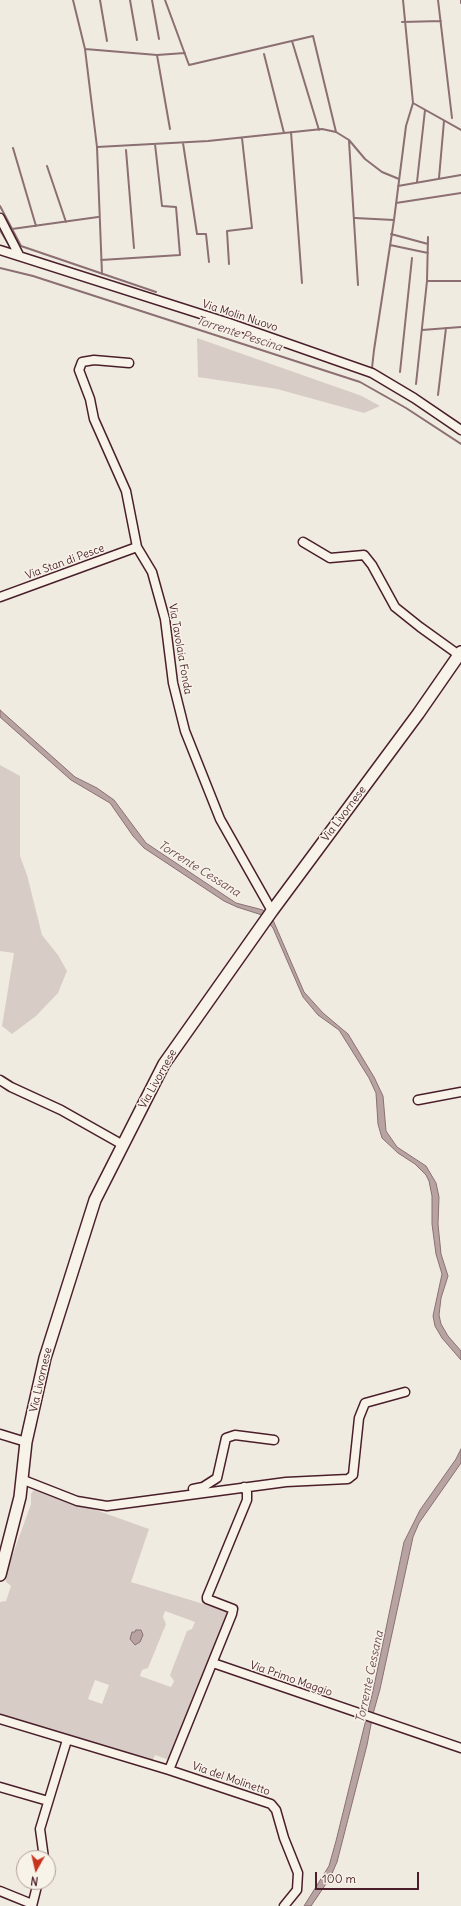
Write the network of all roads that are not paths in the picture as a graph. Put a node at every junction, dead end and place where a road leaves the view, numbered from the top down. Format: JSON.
{"nodes":[{"id":1,"x":0,"y":218,"type":"edge"},
{"id":2,"x":0,"y":250,"type":"edge"},
{"id":3,"x":19,"y":255,"type":"junction"},
{"id":4,"x":129,"y":363,"type":"dead end"},
{"id":5,"x":461,"y":430,"type":"edge"},
{"id":6,"x":303,"y":542,"type":"dead end"},
{"id":7,"x":137,"y":547,"type":"junction"},
{"id":8,"x":0,"y":597,"type":"edge"},
{"id":9,"x":460,"y":654,"type":"edge"},
{"id":10,"x":271,"y":912,"type":"junction"},
{"id":11,"x":0,"y":1080,"type":"edge"},
{"id":12,"x":461,"y":1092,"type":"edge"},
{"id":13,"x":418,"y":1100,"type":"dead end"},
{"id":14,"x":123,"y":1145,"type":"junction"},
{"id":15,"x":405,"y":1392,"type":"dead end"},
{"id":16,"x":0,"y":1434,"type":"edge"},
{"id":17,"x":274,"y":1440,"type":"dead end"},
{"id":18,"x":26,"y":1442,"type":"junction"},
{"id":19,"x":21,"y":1479,"type":"junction"},
{"id":20,"x":244,"y":1487,"type":"junction"},
{"id":21,"x":163,"y":1499,"type":"junction"},
{"id":22,"x":0,"y":1575,"type":"edge"},
{"id":23,"x":213,"y":1663,"type":"junction"},
{"id":24,"x":0,"y":1719,"type":"edge"},
{"id":25,"x":67,"y":1740,"type":"junction"},
{"id":26,"x":461,"y":1748,"type":"edge"},
{"id":27,"x":169,"y":1770,"type":"junction"},
{"id":28,"x":0,"y":1787,"type":"edge"},
{"id":29,"x":48,"y":1801,"type":"junction"},
{"id":30,"x":43,"y":1850,"type":"edge"},
{"id":31,"x":36,"y":1890,"type":"edge"},
{"id":32,"x":0,"y":1891,"type":"edge"},
{"id":33,"x":32,"y":1905,"type":"edge"},
{"id":34,"x":284,"y":1906,"type":"edge"}],
"edges":[{"from":1,"to":3,"type":"street"},
{"from":2,"to":3,"type":"street","name":"Via Molin Nuovo"},
{"from":3,"to":5,"type":"street","name":"Via Molin Nuovo"},
{"from":4,"to":7,"type":"street","name":"Via Tavolaia Fonda"},
{"from":6,"to":9,"type":"street"},
{"from":7,"to":8,"type":"street","name":"Via Stan di Pesce"},
{"from":7,"to":10,"type":"street","name":"Via Tavolaia Fonda"},
{"from":9,"to":10,"type":"main road","name":"Via Livornese"},
{"from":10,"to":14,"type":"main road","name":"Via Livornese"},
{"from":11,"to":14,"type":"street"},
{"from":12,"to":13,"type":"street"},
{"from":14,"to":18,"type":"main road","name":"Via Livornese"},
{"from":15,"to":20,"type":"street"},
{"from":16,"to":18,"type":"street"},
{"from":17,"to":21,"type":"street"},
{"from":18,"to":19,"type":"main road","name":"Via Livornese"},
{"from":19,"to":21,"type":"street"},
{"from":19,"to":22,"type":"main road","name":"Via Livornese"},
{"from":20,"to":21,"type":"street"},
{"from":20,"to":23,"type":"street"},
{"from":23,"to":26,"type":"street","name":"Via Primo Maggio"},
{"from":23,"to":27,"type":"street"},
{"from":24,"to":25,"type":"street","name":"Via del Molinetto"},
{"from":25,"to":27,"type":"street","name":"Via del Molinetto"},
{"from":25,"to":29,"type":"street"},
{"from":27,"to":34,"type":"street","name":"Via del Molinetto"},
{"from":28,"to":29,"type":"street"},
{"from":29,"to":30,"type":"street"},
{"from":31,"to":33,"type":"street"},
{"from":32,"to":33,"type":"street"}]}
